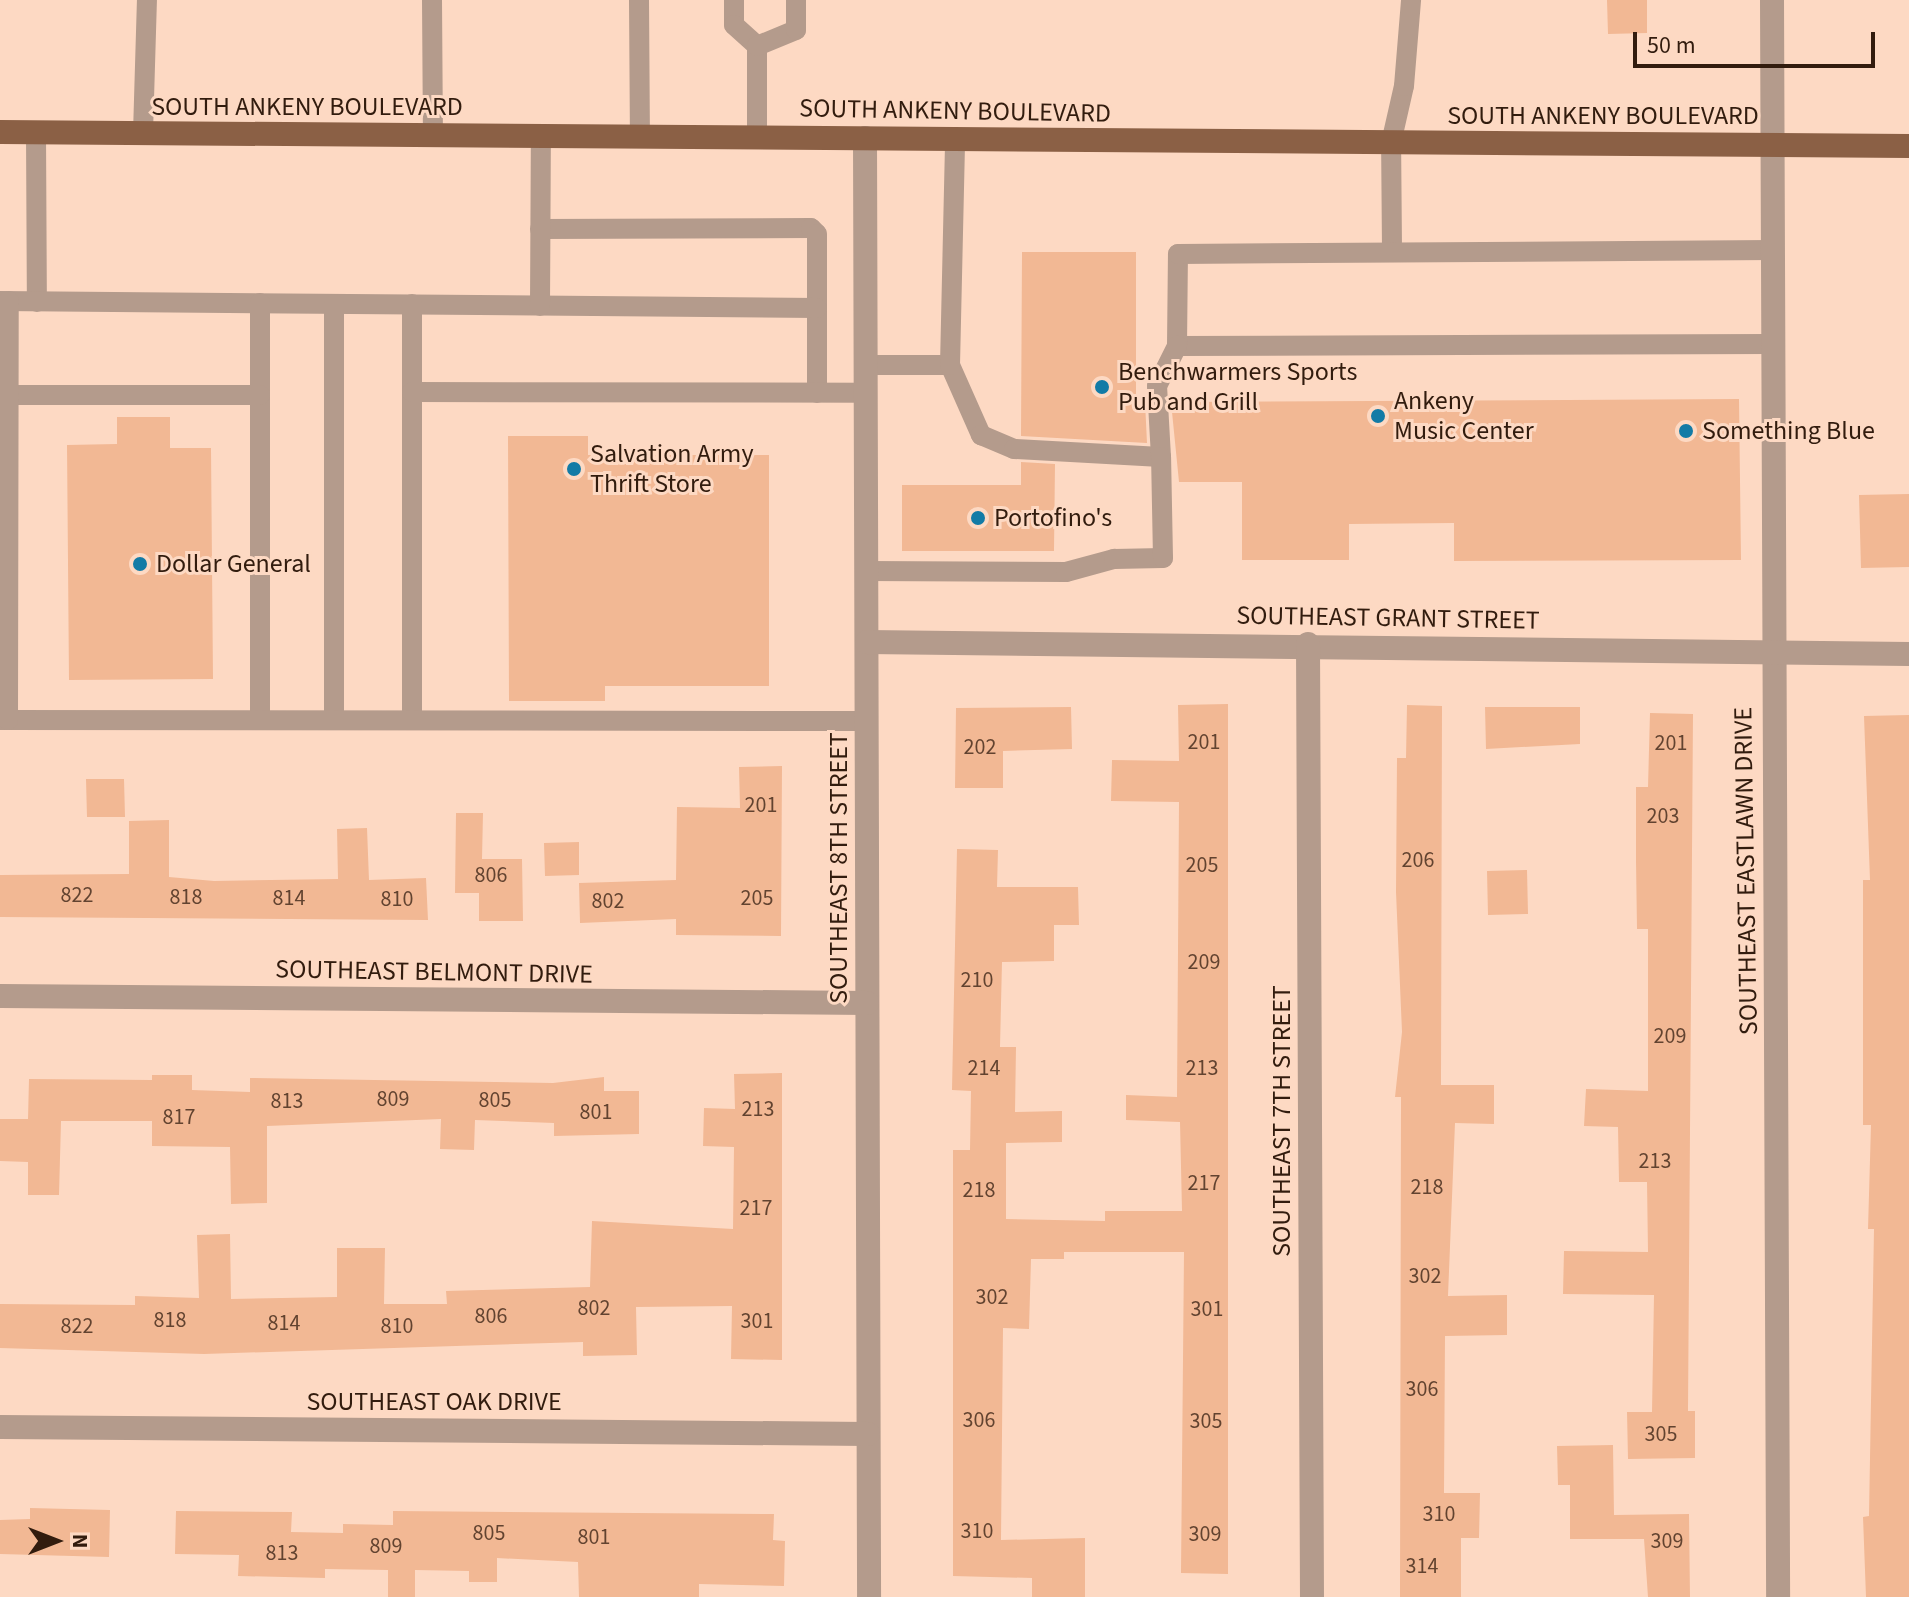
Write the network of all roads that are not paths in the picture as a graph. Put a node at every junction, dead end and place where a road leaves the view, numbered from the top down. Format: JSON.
{"nodes":[{"id":1,"x":147,"y":0,"type":"edge"},
{"id":2,"x":432,"y":0,"type":"edge"},
{"id":3,"x":639,"y":0,"type":"edge"},
{"id":4,"x":734,"y":0,"type":"edge"},
{"id":5,"x":796,"y":0,"type":"edge"},
{"id":6,"x":1411,"y":0,"type":"edge"},
{"id":7,"x":1772,"y":0,"type":"edge"},
{"id":8,"x":757,"y":46,"type":"junction"},
{"id":9,"x":0,"y":132,"type":"edge"},
{"id":10,"x":36,"y":133,"type":"junction"},
{"id":11,"x":143,"y":133,"type":"junction"},
{"id":12,"x":433,"y":135,"type":"junction"},
{"id":13,"x":541,"y":136,"type":"junction"},
{"id":14,"x":640,"y":136,"type":"junction"},
{"id":15,"x":757,"y":137,"type":"junction"},
{"id":16,"x":865,"y":138,"type":"junction"},
{"id":17,"x":955,"y":139,"type":"junction"},
{"id":18,"x":1391,"y":143,"type":"junction"},
{"id":19,"x":1773,"y":145,"type":"junction"},
{"id":20,"x":1909,"y":146,"type":"edge"},
{"id":21,"x":540,"y":229,"type":"junction"},
{"id":22,"x":1392,"y":248,"type":"junction"},
{"id":23,"x":1773,"y":250,"type":"junction"},
{"id":24,"x":4,"y":301,"type":"edge"},
{"id":25,"x":37,"y":302,"type":"junction"},
{"id":26,"x":260,"y":303,"type":"junction"},
{"id":27,"x":334,"y":304,"type":"junction"},
{"id":28,"x":412,"y":304,"type":"junction"},
{"id":29,"x":540,"y":306,"type":"junction"},
{"id":30,"x":817,"y":308,"type":"junction"},
{"id":31,"x":1772,"y":344,"type":"junction"},
{"id":32,"x":1177,"y":346,"type":"junction"},
{"id":33,"x":865,"y":365,"type":"junction"},
{"id":34,"x":950,"y":365,"type":"junction"},
{"id":35,"x":412,"y":392,"type":"junction"},
{"id":36,"x":817,"y":393,"type":"junction"},
{"id":37,"x":865,"y":393,"type":"junction"},
{"id":38,"x":9,"y":395,"type":"junction"},
{"id":39,"x":260,"y":395,"type":"junction"},
{"id":40,"x":1161,"y":457,"type":"junction"},
{"id":41,"x":866,"y":571,"type":"junction"},
{"id":42,"x":867,"y":642,"type":"junction"},
{"id":43,"x":1308,"y":644,"type":"junction"},
{"id":44,"x":1771,"y":653,"type":"junction"},
{"id":45,"x":1909,"y":654,"type":"edge"},
{"id":46,"x":4,"y":720,"type":"edge"},
{"id":47,"x":260,"y":720,"type":"junction"},
{"id":48,"x":334,"y":720,"type":"junction"},
{"id":49,"x":412,"y":720,"type":"junction"},
{"id":50,"x":866,"y":721,"type":"junction"},
{"id":51,"x":0,"y":996,"type":"edge"},
{"id":52,"x":867,"y":1003,"type":"junction"},
{"id":53,"x":0,"y":1427,"type":"edge"},
{"id":54,"x":868,"y":1434,"type":"junction"},
{"id":55,"x":869,"y":1597,"type":"edge"},
{"id":56,"x":1312,"y":1597,"type":"edge"},
{"id":57,"x":1778,"y":1597,"type":"edge"}],
"edges":[{"from":1,"to":11,"type":"lane"},
{"from":2,"to":12,"type":"lane"},
{"from":3,"to":14,"type":"lane"},
{"from":4,"to":8,"type":"lane"},
{"from":5,"to":8,"type":"lane"},
{"from":6,"to":18,"type":"lane"},
{"from":7,"to":19,"type":"street","name":"SOUTHEAST EASTLAWN DRIVE"},
{"from":8,"to":15,"type":"lane"},
{"from":9,"to":10,"type":"main road","name":"SOUTH ANKENY BOULEVARD"},
{"from":10,"to":11,"type":"main road","name":"SOUTH ANKENY BOULEVARD"},
{"from":10,"to":25,"type":"lane"},
{"from":11,"to":12,"type":"main road","name":"SOUTH ANKENY BOULEVARD"},
{"from":12,"to":13,"type":"main road","name":"SOUTH ANKENY BOULEVARD"},
{"from":13,"to":14,"type":"main road","name":"SOUTH ANKENY BOULEVARD"},
{"from":13,"to":21,"type":"lane"},
{"from":14,"to":15,"type":"main road","name":"SOUTH ANKENY BOULEVARD"},
{"from":15,"to":16,"type":"main road","name":"SOUTH ANKENY BOULEVARD"},
{"from":16,"to":17,"type":"main road","name":"SOUTH ANKENY BOULEVARD"},
{"from":16,"to":33,"type":"street","name":"SOUTHEAST 8TH STREET"},
{"from":17,"to":18,"type":"main road","name":"SOUTH ANKENY BOULEVARD"},
{"from":17,"to":34,"type":"lane"},
{"from":18,"to":19,"type":"main road","name":"SOUTH ANKENY BOULEVARD"},
{"from":18,"to":22,"type":"lane"},
{"from":19,"to":20,"type":"main road","name":"SOUTH ANKENY BOULEVARD"},
{"from":19,"to":23,"type":"street","name":"SOUTHEAST EASTLAWN DRIVE"},
{"from":21,"to":29,"type":"lane"},
{"from":21,"to":30,"type":"lane"},
{"from":22,"to":23,"type":"lane"},
{"from":22,"to":32,"type":"lane"},
{"from":23,"to":31,"type":"street","name":"SOUTHEAST EASTLAWN DRIVE"},
{"from":24,"to":25,"type":"lane"},
{"from":24,"to":38,"type":"lane"},
{"from":25,"to":26,"type":"lane"},
{"from":26,"to":27,"type":"lane"},
{"from":26,"to":39,"type":"lane"},
{"from":27,"to":28,"type":"lane"},
{"from":27,"to":48,"type":"lane"},
{"from":28,"to":29,"type":"lane"},
{"from":28,"to":35,"type":"lane"},
{"from":29,"to":30,"type":"lane"},
{"from":30,"to":36,"type":"lane"},
{"from":31,"to":32,"type":"lane"},
{"from":31,"to":44,"type":"street","name":"SOUTHEAST EASTLAWN DRIVE"},
{"from":32,"to":40,"type":"lane"},
{"from":33,"to":34,"type":"lane"},
{"from":33,"to":37,"type":"street","name":"SOUTHEAST 8TH STREET"},
{"from":34,"to":40,"type":"lane"},
{"from":35,"to":36,"type":"lane"},
{"from":35,"to":49,"type":"lane"},
{"from":36,"to":37,"type":"lane"},
{"from":37,"to":41,"type":"street","name":"SOUTHEAST 8TH STREET"},
{"from":38,"to":39,"type":"lane"},
{"from":38,"to":46,"type":"lane"},
{"from":39,"to":47,"type":"lane"},
{"from":40,"to":41,"type":"lane"},
{"from":41,"to":42,"type":"street","name":"SOUTHEAST 8TH STREET"},
{"from":42,"to":43,"type":"street","name":"SOUTHEAST GRANT STREET"},
{"from":42,"to":50,"type":"street","name":"SOUTHEAST 8TH STREET"},
{"from":43,"to":44,"type":"street","name":"SOUTHEAST GRANT STREET"},
{"from":43,"to":56,"type":"street","name":"SOUTHEAST 7TH STREET"},
{"from":44,"to":45,"type":"street","name":"SOUTHEAST GRANT STREET"},
{"from":44,"to":57,"type":"street","name":"SOUTHEAST EASTLAWN DRIVE"},
{"from":46,"to":47,"type":"lane"},
{"from":47,"to":48,"type":"lane"},
{"from":48,"to":49,"type":"lane"},
{"from":49,"to":50,"type":"lane"},
{"from":50,"to":52,"type":"street","name":"SOUTHEAST 8TH STREET"},
{"from":51,"to":52,"type":"street","name":"SOUTHEAST BELMONT DRIVE"},
{"from":52,"to":54,"type":"street","name":"SOUTHEAST 8TH STREET"},
{"from":53,"to":54,"type":"street","name":"SOUTHEAST OAK DRIVE"},
{"from":54,"to":55,"type":"street","name":"SOUTHEAST 8TH STREET"}]}
